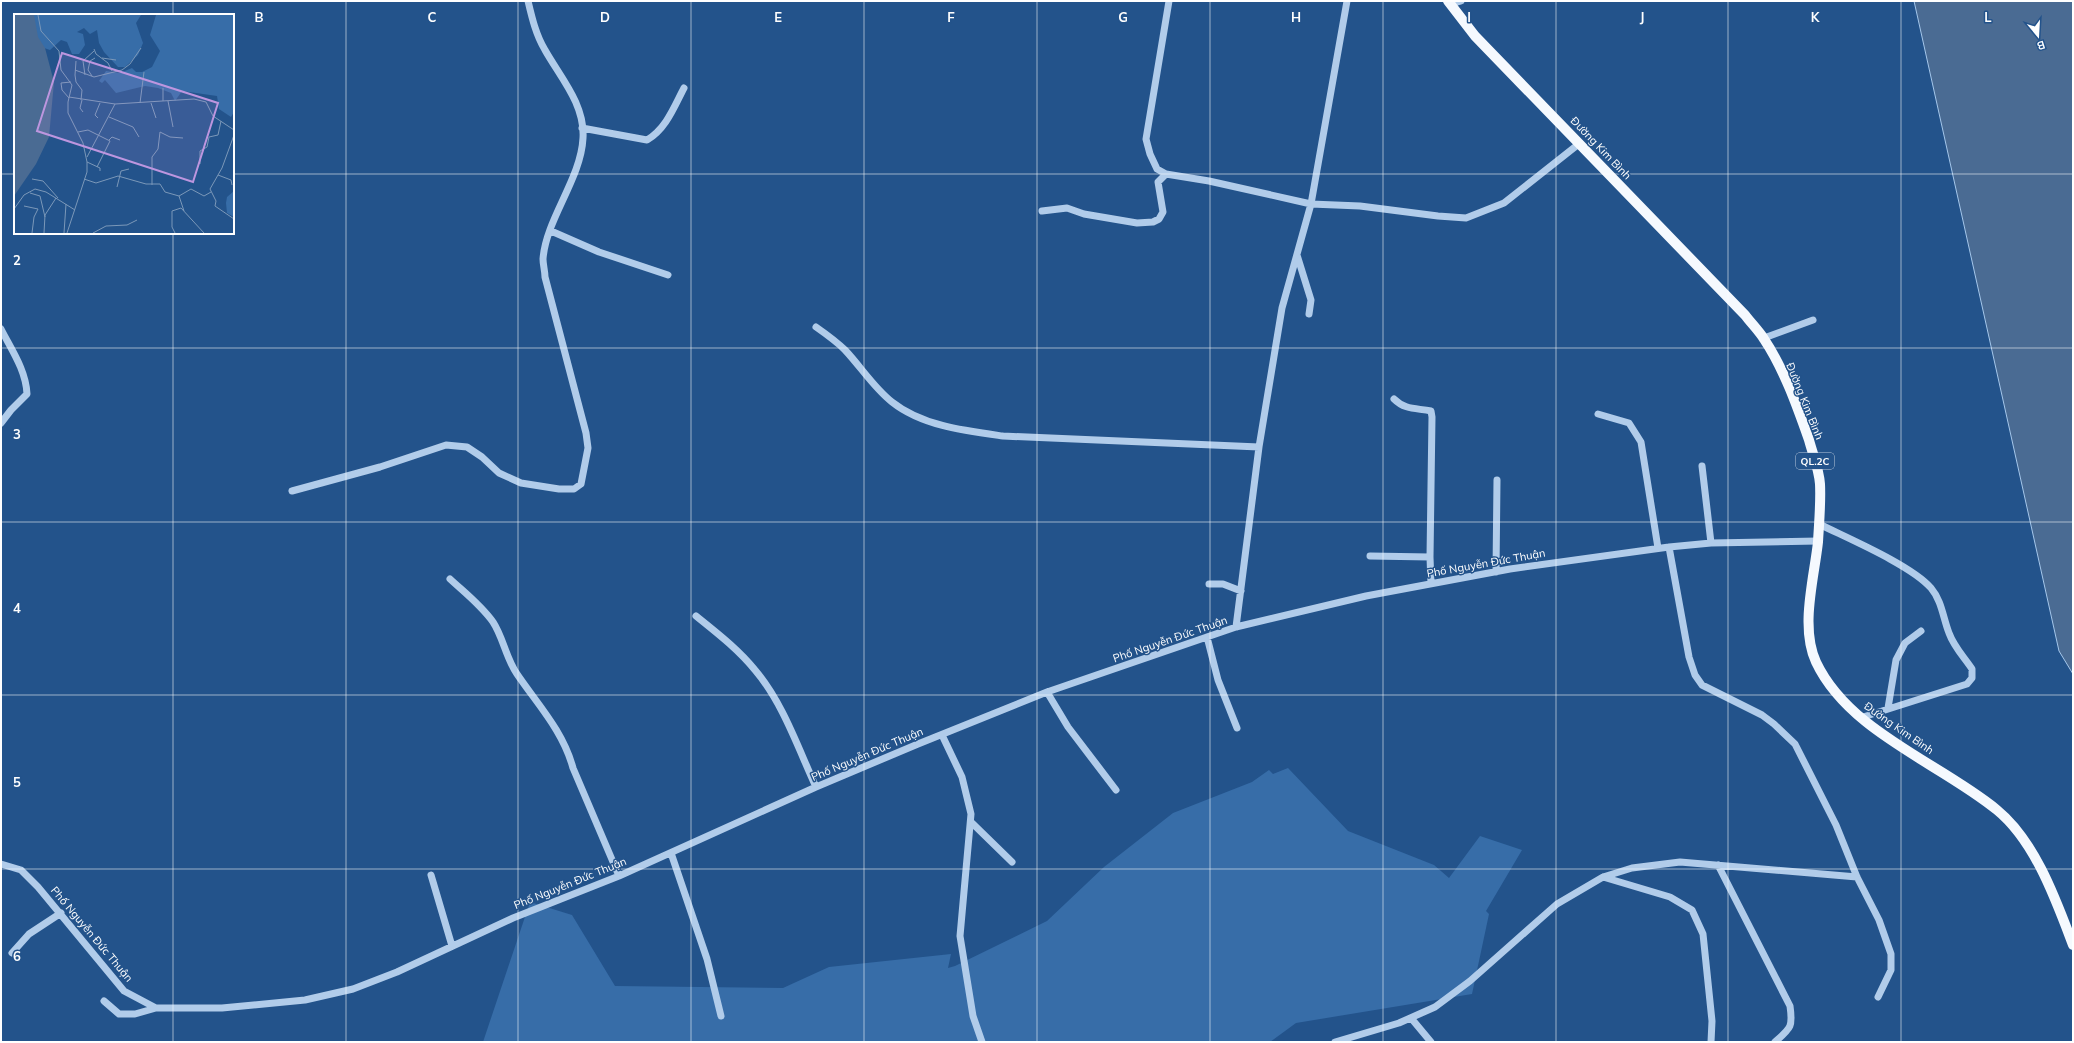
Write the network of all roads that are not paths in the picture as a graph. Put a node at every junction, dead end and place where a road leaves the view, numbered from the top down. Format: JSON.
{"nodes":[{"id":1,"x":528,"y":1,"type":"edge"},
{"id":2,"x":1169,"y":1,"type":"edge"},
{"id":3,"x":1347,"y":1,"type":"edge"},
{"id":4,"x":1461,"y":1,"type":"edge"},
{"id":5,"x":1450,"y":3,"type":"edge"},
{"id":6,"x":684,"y":88,"type":"dead end"},
{"id":7,"x":582,"y":128,"type":"junction"},
{"id":8,"x":1580,"y":143,"type":"junction"},
{"id":9,"x":1166,"y":174,"type":"junction"},
{"id":10,"x":1311,"y":204,"type":"junction"},
{"id":11,"x":1042,"y":211,"type":"dead end"},
{"id":12,"x":551,"y":230,"type":"junction"},
{"id":13,"x":1297,"y":255,"type":"junction"},
{"id":14,"x":668,"y":275,"type":"dead end"},
{"id":15,"x":1309,"y":314,"type":"dead end"},
{"id":16,"x":1813,"y":320,"type":"dead end"},
{"id":17,"x":816,"y":327,"type":"dead end"},
{"id":18,"x":1,"y":329,"type":"edge"},
{"id":19,"x":1764,"y":338,"type":"junction"},
{"id":20,"x":1394,"y":399,"type":"dead end"},
{"id":21,"x":1598,"y":414,"type":"dead end"},
{"id":22,"x":1,"y":423,"type":"edge"},
{"id":23,"x":1259,"y":447,"type":"junction"},
{"id":24,"x":1702,"y":466,"type":"dead end"},
{"id":25,"x":1497,"y":480,"type":"dead end"},
{"id":26,"x":292,"y":491,"type":"dead end"},
{"id":27,"x":1818,"y":524,"type":"junction"},
{"id":28,"x":1818,"y":541,"type":"junction"},
{"id":29,"x":1712,"y":543,"type":"junction"},
{"id":30,"x":1669,"y":546,"type":"junction"},
{"id":31,"x":1658,"y":548,"type":"junction"},
{"id":32,"x":1370,"y":556,"type":"dead end"},
{"id":33,"x":1430,"y":557,"type":"junction"},
{"id":34,"x":1496,"y":572,"type":"junction"},
{"id":35,"x":450,"y":578,"type":"dead end"},
{"id":36,"x":1209,"y":584,"type":"dead end"},
{"id":37,"x":1431,"y":584,"type":"junction"},
{"id":38,"x":1241,"y":591,"type":"junction"},
{"id":39,"x":696,"y":616,"type":"dead end"},
{"id":40,"x":1236,"y":627,"type":"junction"},
{"id":41,"x":1921,"y":632,"type":"dead end"},
{"id":42,"x":1207,"y":637,"type":"junction"},
{"id":43,"x":1048,"y":692,"type":"junction"},
{"id":44,"x":1888,"y":708,"type":"junction"},
{"id":45,"x":1860,"y":718,"type":"junction"},
{"id":46,"x":1237,"y":728,"type":"dead end"},
{"id":47,"x":942,"y":735,"type":"junction"},
{"id":48,"x":816,"y":787,"type":"junction"},
{"id":49,"x":1116,"y":790,"type":"dead end"},
{"id":50,"x":971,"y":822,"type":"junction"},
{"id":51,"x":671,"y":853,"type":"junction"},
{"id":52,"x":1012,"y":862,"type":"dead end"},
{"id":53,"x":1,"y":864,"type":"edge"},
{"id":54,"x":1718,"y":865,"type":"junction"},
{"id":55,"x":431,"y":875,"type":"dead end"},
{"id":56,"x":619,"y":876,"type":"junction"},
{"id":57,"x":1602,"y":877,"type":"junction"},
{"id":58,"x":1857,"y":877,"type":"junction"},
{"id":59,"x":61,"y":913,"type":"junction"},
{"id":60,"x":2073,"y":945,"type":"edge"},
{"id":61,"x":452,"y":946,"type":"junction"},
{"id":62,"x":12,"y":953,"type":"dead end"},
{"id":63,"x":1878,"y":997,"type":"dead end"},
{"id":64,"x":104,"y":1001,"type":"dead end"},
{"id":65,"x":156,"y":1008,"type":"junction"},
{"id":66,"x":721,"y":1016,"type":"dead end"},
{"id":67,"x":1411,"y":1018,"type":"junction"},
{"id":68,"x":982,"y":1042,"type":"edge"},
{"id":69,"x":1335,"y":1042,"type":"edge"},
{"id":70,"x":1431,"y":1042,"type":"edge"},
{"id":71,"x":1711,"y":1042,"type":"edge"},
{"id":72,"x":1775,"y":1042,"type":"edge"}],
"edges":[{"from":1,"to":7,"type":"street"},
{"from":2,"to":9,"type":"street"},
{"from":3,"to":10,"type":"street"},
{"from":4,"to":5,"type":"street"},
{"from":5,"to":8,"type":"main road","name":"Đường Kim Bình","number":"QL.2C"},
{"from":6,"to":7,"type":"street"},
{"from":7,"to":12,"type":"street"},
{"from":8,"to":10,"type":"street"},
{"from":8,"to":19,"type":"main road","name":"Đường Kim Bình","number":"QL.2C"},
{"from":9,"to":10,"type":"street"},
{"from":9,"to":11,"type":"street"},
{"from":10,"to":13,"type":"street"},
{"from":12,"to":14,"type":"street"},
{"from":12,"to":26,"type":"street"},
{"from":13,"to":15,"type":"street"},
{"from":13,"to":23,"type":"street"},
{"from":16,"to":19,"type":"street"},
{"from":17,"to":23,"type":"street"},
{"from":18,"to":22,"type":"street"},
{"from":19,"to":27,"type":"main road","name":"Đường Kim Bình","number":"QL.2C"},
{"from":20,"to":33,"type":"street"},
{"from":21,"to":31,"type":"street"},
{"from":23,"to":38,"type":"street"},
{"from":24,"to":29,"type":"street"},
{"from":25,"to":34,"type":"street"},
{"from":27,"to":28,"type":"main road","name":"Đường Kim Bình","number":"QL.2C"},
{"from":27,"to":44,"type":"street"},
{"from":28,"to":29,"type":"street","name":"Phố Nguyễn Đức Thuận"},
{"from":28,"to":45,"type":"main road","name":"Đường Kim Bình","number":"QL.2C"},
{"from":29,"to":30,"type":"street","name":"Phố Nguyễn Đức Thuận"},
{"from":30,"to":31,"type":"street","name":"Phố Nguyễn Đức Thuận"},
{"from":30,"to":58,"type":"street"},
{"from":31,"to":34,"type":"street","name":"Phố Nguyễn Đức Thuận"},
{"from":32,"to":33,"type":"street"},
{"from":33,"to":37,"type":"street"},
{"from":34,"to":37,"type":"street","name":"Phố Nguyễn Đức Thuận"},
{"from":35,"to":56,"type":"street"},
{"from":36,"to":38,"type":"street"},
{"from":37,"to":40,"type":"street","name":"Phố Nguyễn Đức Thuận"},
{"from":38,"to":40,"type":"street"},
{"from":39,"to":48,"type":"street"},
{"from":40,"to":42,"type":"street","name":"Phố Nguyễn Đức Thuận"},
{"from":41,"to":44,"type":"street"},
{"from":42,"to":43,"type":"street","name":"Phố Nguyễn Đức Thuận"},
{"from":42,"to":46,"type":"street"},
{"from":43,"to":47,"type":"street","name":"Phố Nguyễn Đức Thuận"},
{"from":43,"to":49,"type":"street"},
{"from":44,"to":45,"type":"street"},
{"from":45,"to":60,"type":"main road","name":"Đường Kim Bình","number":"QL.2C"},
{"from":47,"to":48,"type":"street","name":"Phố Nguyễn Đức Thuận"},
{"from":47,"to":50,"type":"street"},
{"from":48,"to":51,"type":"street","name":"Phố Nguyễn Đức Thuận"},
{"from":50,"to":52,"type":"street"},
{"from":50,"to":68,"type":"street"},
{"from":51,"to":56,"type":"street","name":"Phố Nguyễn Đức Thuận"},
{"from":51,"to":66,"type":"street"},
{"from":53,"to":59,"type":"street","name":"Phố Nguyễn Đức Thuận"},
{"from":54,"to":57,"type":"street"},
{"from":54,"to":58,"type":"street"},
{"from":54,"to":72,"type":"street"},
{"from":55,"to":61,"type":"street"},
{"from":56,"to":61,"type":"street","name":"Phố Nguyễn Đức Thuận"},
{"from":57,"to":67,"type":"street"},
{"from":57,"to":71,"type":"street"},
{"from":58,"to":63,"type":"street"},
{"from":59,"to":62,"type":"street"},
{"from":59,"to":65,"type":"street","name":"Phố Nguyễn Đức Thuận"},
{"from":61,"to":65,"type":"street","name":"Phố Nguyễn Đức Thuận"},
{"from":64,"to":65,"type":"street"},
{"from":67,"to":69,"type":"street"},
{"from":67,"to":70,"type":"street"}]}
